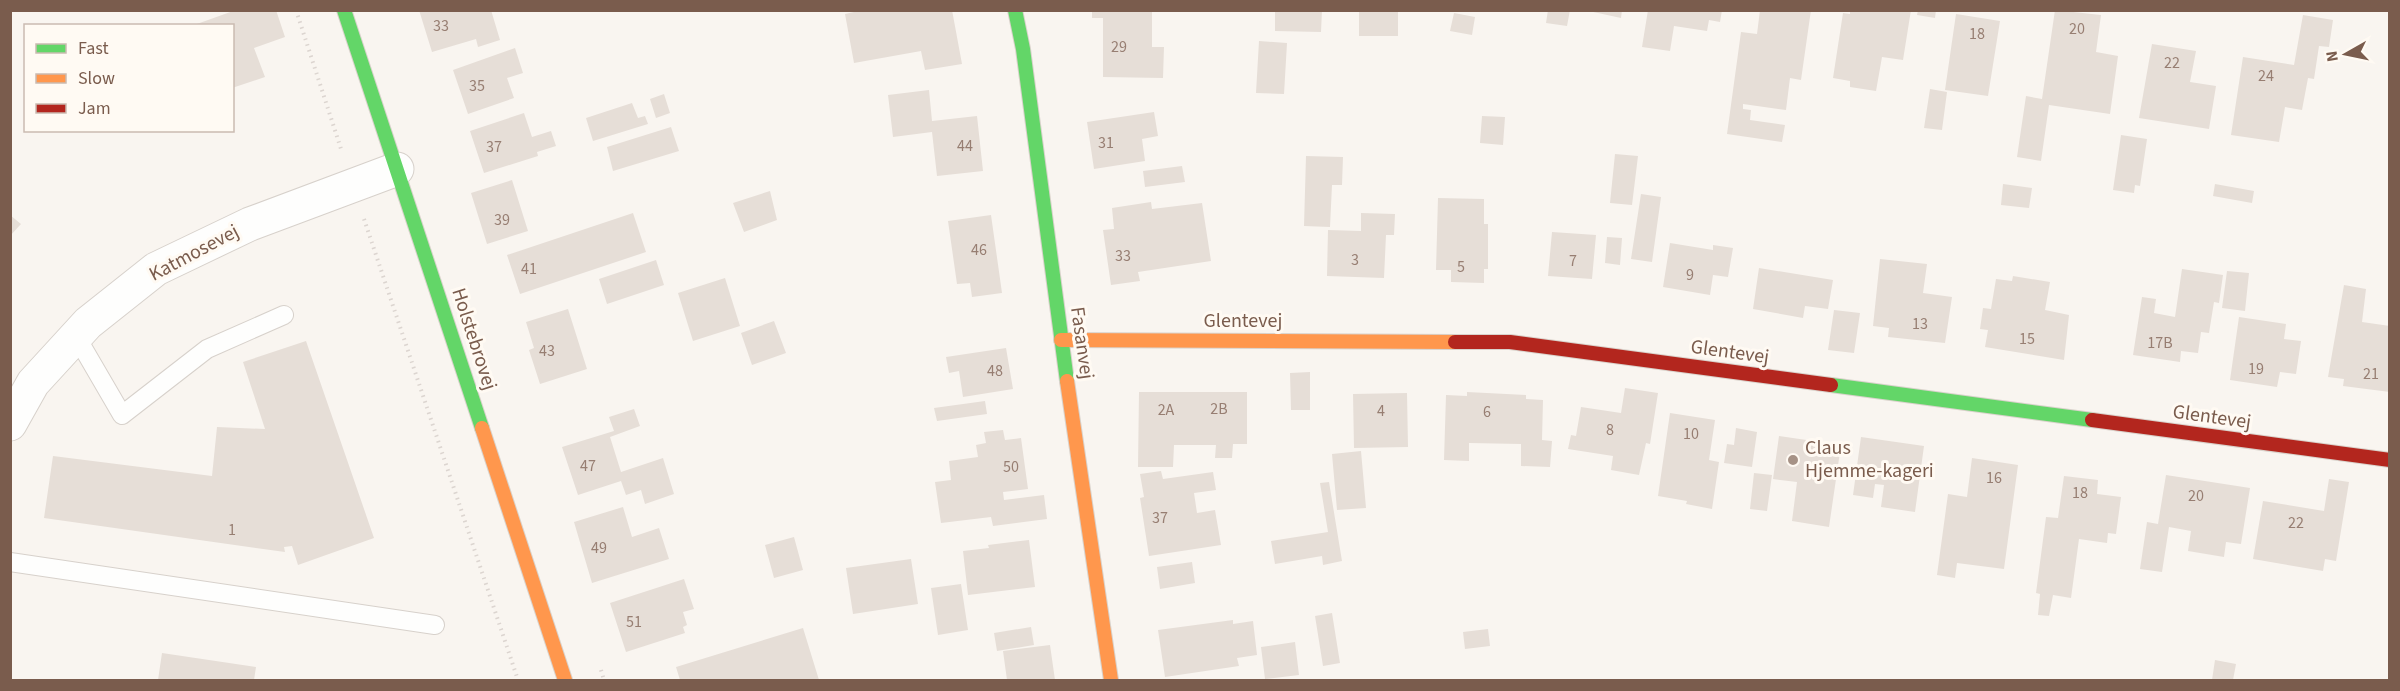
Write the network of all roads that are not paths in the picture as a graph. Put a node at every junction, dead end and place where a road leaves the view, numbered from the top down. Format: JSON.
{"nodes":[{"id":1,"x":344,"y":10,"type":"edge"},
{"id":2,"x":1015,"y":10,"type":"edge"},
{"id":3,"x":397,"y":170,"type":"junction"},
{"id":4,"x":284,"y":315,"type":"dead end"},
{"id":5,"x":76,"y":336,"type":"junction"},
{"id":6,"x":1061,"y":340,"type":"junction"},
{"id":7,"x":10,"y":424,"type":"edge"},
{"id":8,"x":2390,"y":460,"type":"edge"},
{"id":9,"x":10,"y":562,"type":"edge"},
{"id":10,"x":435,"y":625,"type":"dead end"},
{"id":11,"x":565,"y":681,"type":"edge"},
{"id":12,"x":1111,"y":681,"type":"edge"}],
"edges":[{"from":1,"to":3,"type":"street","name":"Holstebrovej"},
{"from":2,"to":6,"type":"street","name":"Fasanvej"},
{"from":3,"to":5,"type":"street","name":"Katmosevej"},
{"from":3,"to":11,"type":"street","name":"Holstebrovej"},
{"from":4,"to":5,"type":"lane"},
{"from":5,"to":7,"type":"street","name":"Katmosevej"},
{"from":6,"to":8,"type":"street","name":"Glentevej"},
{"from":6,"to":12,"type":"street","name":"Fasanvej"},
{"from":9,"to":10,"type":"lane"}]}
